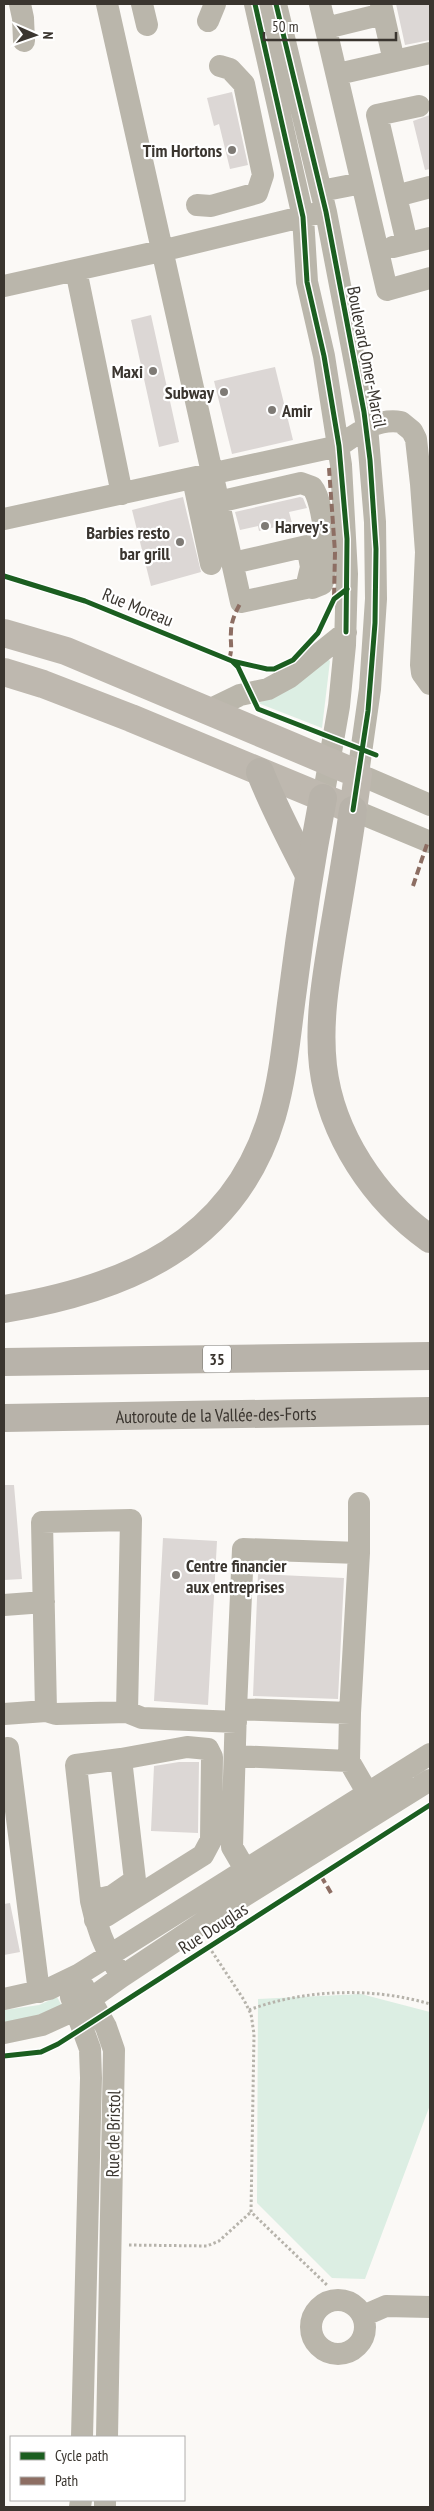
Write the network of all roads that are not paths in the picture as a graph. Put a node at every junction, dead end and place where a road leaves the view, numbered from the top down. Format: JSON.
{"nodes":[{"id":1,"x":20,"y":4,"type":"edge"},
{"id":2,"x":107,"y":4,"type":"edge"},
{"id":3,"x":255,"y":4,"type":"edge"},
{"id":4,"x":276,"y":4,"type":"edge"},
{"id":5,"x":320,"y":4,"type":"edge"},
{"id":6,"x":382,"y":9,"type":"edge"},
{"id":7,"x":326,"y":28,"type":"junction"},
{"id":8,"x":24,"y":41,"type":"dead end"},
{"id":9,"x":430,"y":52,"type":"edge"},
{"id":10,"x":394,"y":61,"type":"junction"},
{"id":11,"x":220,"y":66,"type":"dead end"},
{"id":12,"x":338,"y":74,"type":"junction"},
{"id":13,"x":419,"y":106,"type":"dead end"},
{"id":14,"x":362,"y":183,"type":"junction"},
{"id":15,"x":430,"y":187,"type":"edge"},
{"id":16,"x":396,"y":196,"type":"junction"},
{"id":17,"x":323,"y":201,"type":"junction"},
{"id":18,"x":198,"y":205,"type":"dead end"},
{"id":19,"x":303,"y":217,"type":"junction"},
{"id":20,"x":430,"y":238,"type":"edge"},
{"id":21,"x":407,"y":243,"type":"junction"},
{"id":22,"x":378,"y":250,"type":"junction"},
{"id":23,"x":161,"y":251,"type":"junction"},
{"id":24,"x":76,"y":270,"type":"junction"},
{"id":25,"x":430,"y":278,"type":"edge"},
{"id":26,"x":4,"y":286,"type":"edge"},
{"id":27,"x":367,"y":426,"type":"junction"},
{"id":28,"x":339,"y":446,"type":"junction"},
{"id":29,"x":202,"y":477,"type":"junction"},
{"id":30,"x":426,"y":483,"type":"edge"},
{"id":31,"x":122,"y":494,"type":"junction"},
{"id":32,"x":218,"y":502,"type":"junction"},
{"id":33,"x":4,"y":518,"type":"edge"},
{"id":34,"x":428,"y":552,"type":"edge"},
{"id":35,"x":222,"y":564,"type":"junction"},
{"id":36,"x":306,"y":588,"type":"junction"},
{"id":37,"x":346,"y":632,"type":"junction"},
{"id":38,"x":4,"y":633,"type":"edge"},
{"id":39,"x":4,"y":672,"type":"edge"},
{"id":40,"x":430,"y":684,"type":"edge"},
{"id":41,"x":209,"y":710,"type":"junction"},
{"id":42,"x":329,"y":761,"type":"junction"},
{"id":43,"x":260,"y":772,"type":"junction"},
{"id":44,"x":358,"y":774,"type":"junction"},
{"id":45,"x":323,"y":798,"type":"junction"},
{"id":46,"x":430,"y":805,"type":"edge"},
{"id":47,"x":353,"y":810,"type":"junction"},
{"id":48,"x":430,"y":842,"type":"edge"},
{"id":49,"x":309,"y":875,"type":"junction"},
{"id":50,"x":430,"y":1239,"type":"edge"},
{"id":51,"x":4,"y":1310,"type":"edge"},
{"id":52,"x":430,"y":1356,"type":"edge"},
{"id":53,"x":4,"y":1362,"type":"edge"},
{"id":54,"x":430,"y":1411,"type":"edge"},
{"id":55,"x":4,"y":1418,"type":"edge"},
{"id":56,"x":359,"y":1503,"type":"dead end"},
{"id":57,"x":359,"y":1553,"type":"junction"},
{"id":58,"x":44,"y":1602,"type":"junction"},
{"id":59,"x":4,"y":1605,"type":"edge"},
{"id":60,"x":46,"y":1711,"type":"junction"},
{"id":61,"x":127,"y":1712,"type":"junction"},
{"id":62,"x":350,"y":1713,"type":"junction"},
{"id":63,"x":4,"y":1714,"type":"edge"},
{"id":64,"x":236,"y":1716,"type":"junction"},
{"id":65,"x":8,"y":1748,"type":"dead end"},
{"id":66,"x":430,"y":1754,"type":"edge"},
{"id":67,"x":235,"y":1756,"type":"junction"},
{"id":68,"x":121,"y":1759,"type":"junction"},
{"id":69,"x":349,"y":1761,"type":"junction"},
{"id":70,"x":430,"y":1780,"type":"edge"},
{"id":71,"x":367,"y":1792,"type":"junction"},
{"id":72,"x":12,"y":1859,"type":"edge"},
{"id":73,"x":246,"y":1870,"type":"junction"},
{"id":74,"x":93,"y":1911,"type":"junction"},
{"id":75,"x":110,"y":1957,"type":"junction"},
{"id":76,"x":121,"y":1977,"type":"junction"},
{"id":77,"x":72,"y":1978,"type":"junction"},
{"id":78,"x":39,"y":1992,"type":"junction"},
{"id":79,"x":4,"y":1999,"type":"edge"},
{"id":80,"x":83,"y":2004,"type":"junction"},
{"id":81,"x":4,"y":2033,"type":"edge"},
{"id":82,"x":84,"y":2300,"type":"junction"},
{"id":83,"x":110,"y":2301,"type":"junction"},
{"id":84,"x":430,"y":2307,"type":"edge"},
{"id":85,"x":363,"y":2316,"type":"dead end"},
{"id":86,"x":82,"y":2436,"type":"edge"},
{"id":87,"x":107,"y":2436,"type":"edge"}],
"edges":[{"from":1,"to":8,"type":"street"},
{"from":2,"to":23,"type":"street"},
{"from":3,"to":19,"type":"street"},
{"from":4,"to":17,"type":"street","name":"Boulevard Omer-Marcil"},
{"from":5,"to":7,"type":"street"},
{"from":6,"to":7,"type":"street"},
{"from":6,"to":10,"type":"street"},
{"from":7,"to":12,"type":"street"},
{"from":9,"to":10,"type":"street"},
{"from":10,"to":12,"type":"street"},
{"from":11,"to":18,"type":"street"},
{"from":12,"to":14,"type":"street"},
{"from":13,"to":16,"type":"street"},
{"from":14,"to":17,"type":"street"},
{"from":14,"to":22,"type":"street"},
{"from":15,"to":16,"type":"street"},
{"from":16,"to":21,"type":"street"},
{"from":17,"to":19,"type":"street"},
{"from":17,"to":27,"type":"street","name":"Boulevard Omer-Marcil"},
{"from":19,"to":23,"type":"street"},
{"from":19,"to":28,"type":"street"},
{"from":20,"to":21,"type":"street"},
{"from":21,"to":22,"type":"street"},
{"from":22,"to":25,"type":"street"},
{"from":23,"to":24,"type":"street"},
{"from":23,"to":29,"type":"street"},
{"from":24,"to":26,"type":"street"},
{"from":24,"to":31,"type":"street"},
{"from":27,"to":28,"type":"street"},
{"from":27,"to":30,"type":"street"},
{"from":27,"to":44,"type":"street","name":"Boulevard Omer-Marcil"},
{"from":28,"to":29,"type":"street"},
{"from":28,"to":37,"type":"street"},
{"from":29,"to":31,"type":"street"},
{"from":29,"to":32,"type":"street"},
{"from":29,"to":35,"type":"street"},
{"from":30,"to":34,"type":"street"},
{"from":31,"to":33,"type":"street"},
{"from":32,"to":35,"type":"street"},
{"from":32,"to":36,"type":"street"},
{"from":34,"to":40,"type":"street"},
{"from":35,"to":36,"type":"street"},
{"from":35,"to":36,"type":"street"},
{"from":37,"to":41,"type":"street"},
{"from":37,"to":42,"type":"street"},
{"from":38,"to":41,"type":"main road"},
{"from":39,"to":43,"type":"main road"},
{"from":41,"to":42,"type":"main road"},
{"from":42,"to":44,"type":"main road"},
{"from":42,"to":45,"type":"street"},
{"from":43,"to":45,"type":"main road"},
{"from":43,"to":49,"type":"highway"},
{"from":44,"to":46,"type":"street"},
{"from":44,"to":47,"type":"main road","name":"Boulevard Omer-Marcil"},
{"from":45,"to":47,"type":"main road"},
{"from":45,"to":49,"type":"highway"},
{"from":47,"to":48,"type":"street"},
{"from":47,"to":50,"type":"highway"},
{"from":49,"to":51,"type":"highway"},
{"from":52,"to":53,"type":"highway","number":"35"},
{"from":54,"to":55,"type":"highway","name":"Autoroute de la Vallée-des-Forts"},
{"from":56,"to":57,"type":"street"},
{"from":57,"to":62,"type":"street"},
{"from":57,"to":64,"type":"street"},
{"from":58,"to":59,"type":"street"},
{"from":58,"to":60,"type":"street"},
{"from":58,"to":61,"type":"street"},
{"from":60,"to":61,"type":"street"},
{"from":60,"to":63,"type":"street"},
{"from":61,"to":64,"type":"street"},
{"from":62,"to":64,"type":"street"},
{"from":62,"to":69,"type":"street"},
{"from":64,"to":67,"type":"street"},
{"from":65,"to":72,"type":"street"},
{"from":66,"to":71,"type":"street","name":"Rue Douglas"},
{"from":67,"to":69,"type":"street"},
{"from":67,"to":73,"type":"street"},
{"from":68,"to":74,"type":"street"},
{"from":68,"to":74,"type":"street"},
{"from":68,"to":74,"type":"street"},
{"from":69,"to":71,"type":"street"},
{"from":70,"to":76,"type":"street","name":"Rue Douglas"},
{"from":71,"to":73,"type":"street","name":"Rue Douglas"},
{"from":72,"to":78,"type":"street"},
{"from":73,"to":75,"type":"street","name":"Rue Douglas"},
{"from":74,"to":75,"type":"street"},
{"from":75,"to":76,"type":"street"},
{"from":75,"to":77,"type":"street","name":"Rue Douglas"},
{"from":76,"to":80,"type":"street","name":"Rue Douglas"},
{"from":77,"to":78,"type":"street","name":"Rue Douglas"},
{"from":77,"to":80,"type":"street","name":"Rue de Bristol"},
{"from":78,"to":79,"type":"street","name":"Rue Douglas"},
{"from":80,"to":81,"type":"street","name":"Rue Douglas"},
{"from":80,"to":82,"type":"street","name":"Rue de Bristol"},
{"from":80,"to":83,"type":"street","name":"Rue de Bristol"},
{"from":82,"to":83,"type":"street"},
{"from":82,"to":86,"type":"street","name":"Rue de Bristol"},
{"from":83,"to":87,"type":"street","name":"Rue de Bristol"},
{"from":84,"to":85,"type":"street"}]}
